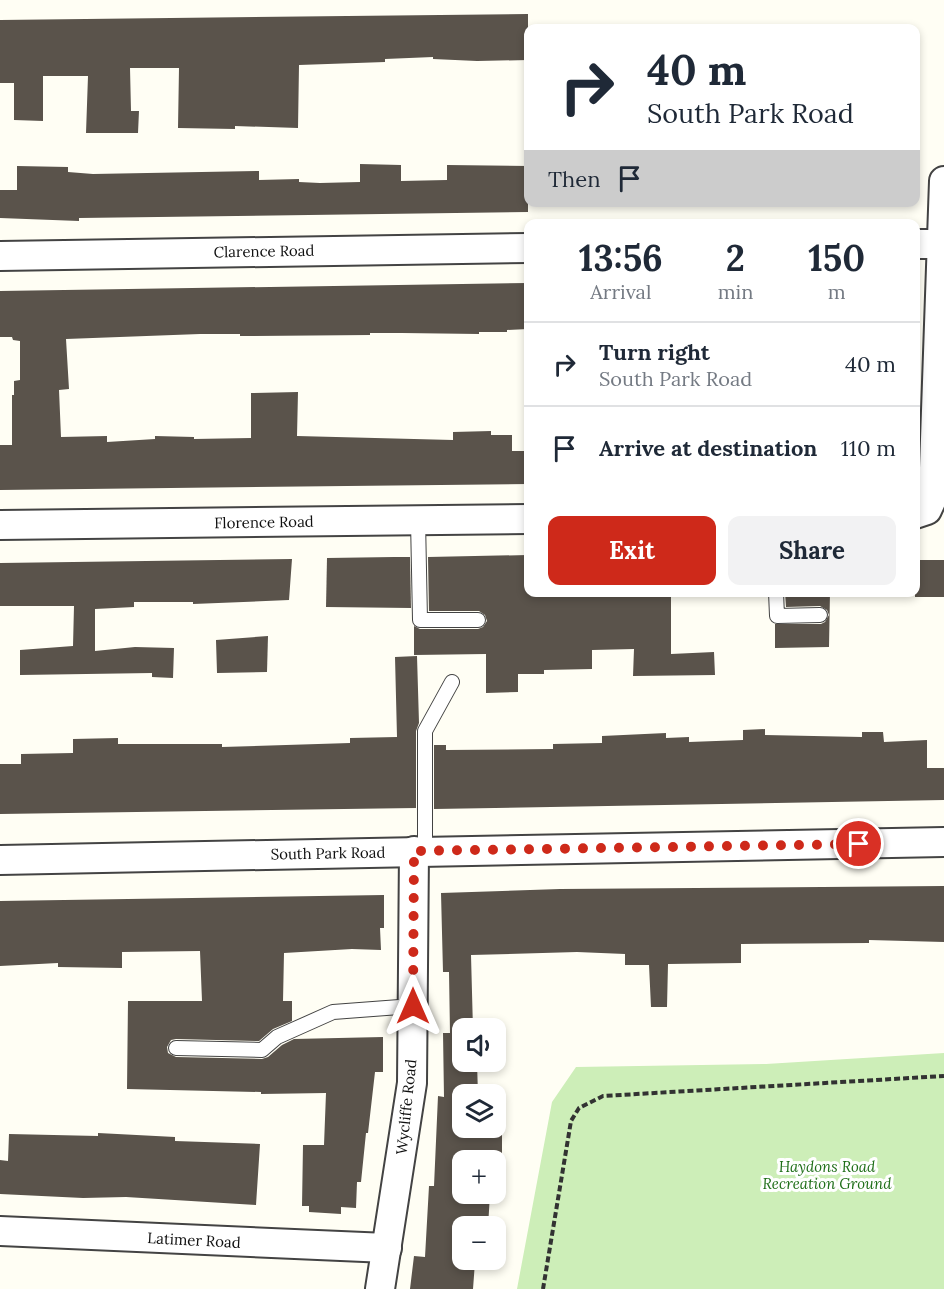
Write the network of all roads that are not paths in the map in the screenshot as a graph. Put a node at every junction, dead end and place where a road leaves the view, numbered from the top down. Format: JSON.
{"nodes":[{"id":1,"x":944,"y":182,"type":"edge"},
{"id":2,"x":928,"y":244,"type":"edge"},
{"id":3,"x":524,"y":248,"type":"edge"},
{"id":4,"x":0,"y":256,"type":"edge"},
{"id":5,"x":941,"y":409,"type":"edge"},
{"id":6,"x":930,"y":506,"type":"edge"},
{"id":7,"x":524,"y":519,"type":"edge"},
{"id":8,"x":418,"y":520,"type":"junction"},
{"id":9,"x":0,"y":525,"type":"edge"},
{"id":10,"x":776,"y":597,"type":"edge"},
{"id":11,"x":820,"y":615,"type":"dead end"},
{"id":12,"x":478,"y":620,"type":"dead end"},
{"id":13,"x":452,"y":682,"type":"dead end"},
{"id":14,"x":944,"y":842,"type":"edge"},
{"id":15,"x":420,"y":851,"type":"junction"},
{"id":16,"x":0,"y":860,"type":"edge"},
{"id":17,"x":413,"y":1006,"type":"junction"},
{"id":18,"x":176,"y":1048,"type":"dead end"},
{"id":19,"x":0,"y":1231,"type":"edge"},
{"id":20,"x":387,"y":1248,"type":"junction"},
{"id":21,"x":380,"y":1289,"type":"edge"}],
"edges":[{"from":1,"to":2,"type":"street"},
{"from":2,"to":5,"type":"street"},
{"from":3,"to":4,"type":"street","name":"Clarence Road"},
{"from":5,"to":6,"type":"street"},
{"from":7,"to":8,"type":"street","name":"Florence Road"},
{"from":8,"to":9,"type":"street","name":"Florence Road"},
{"from":8,"to":12,"type":"lane"},
{"from":10,"to":11,"type":"lane"},
{"from":13,"to":15,"type":"lane"},
{"from":14,"to":15,"type":"street","name":"South Park Road"},
{"from":15,"to":16,"type":"street","name":"South Park Road"},
{"from":15,"to":17,"type":"street","name":"Wycliffe Road"},
{"from":17,"to":18,"type":"lane"},
{"from":17,"to":20,"type":"street","name":"Wycliffe Road"},
{"from":19,"to":20,"type":"street","name":"Latimer Road"},
{"from":20,"to":21,"type":"street","name":"Wycliffe Road"}]}
